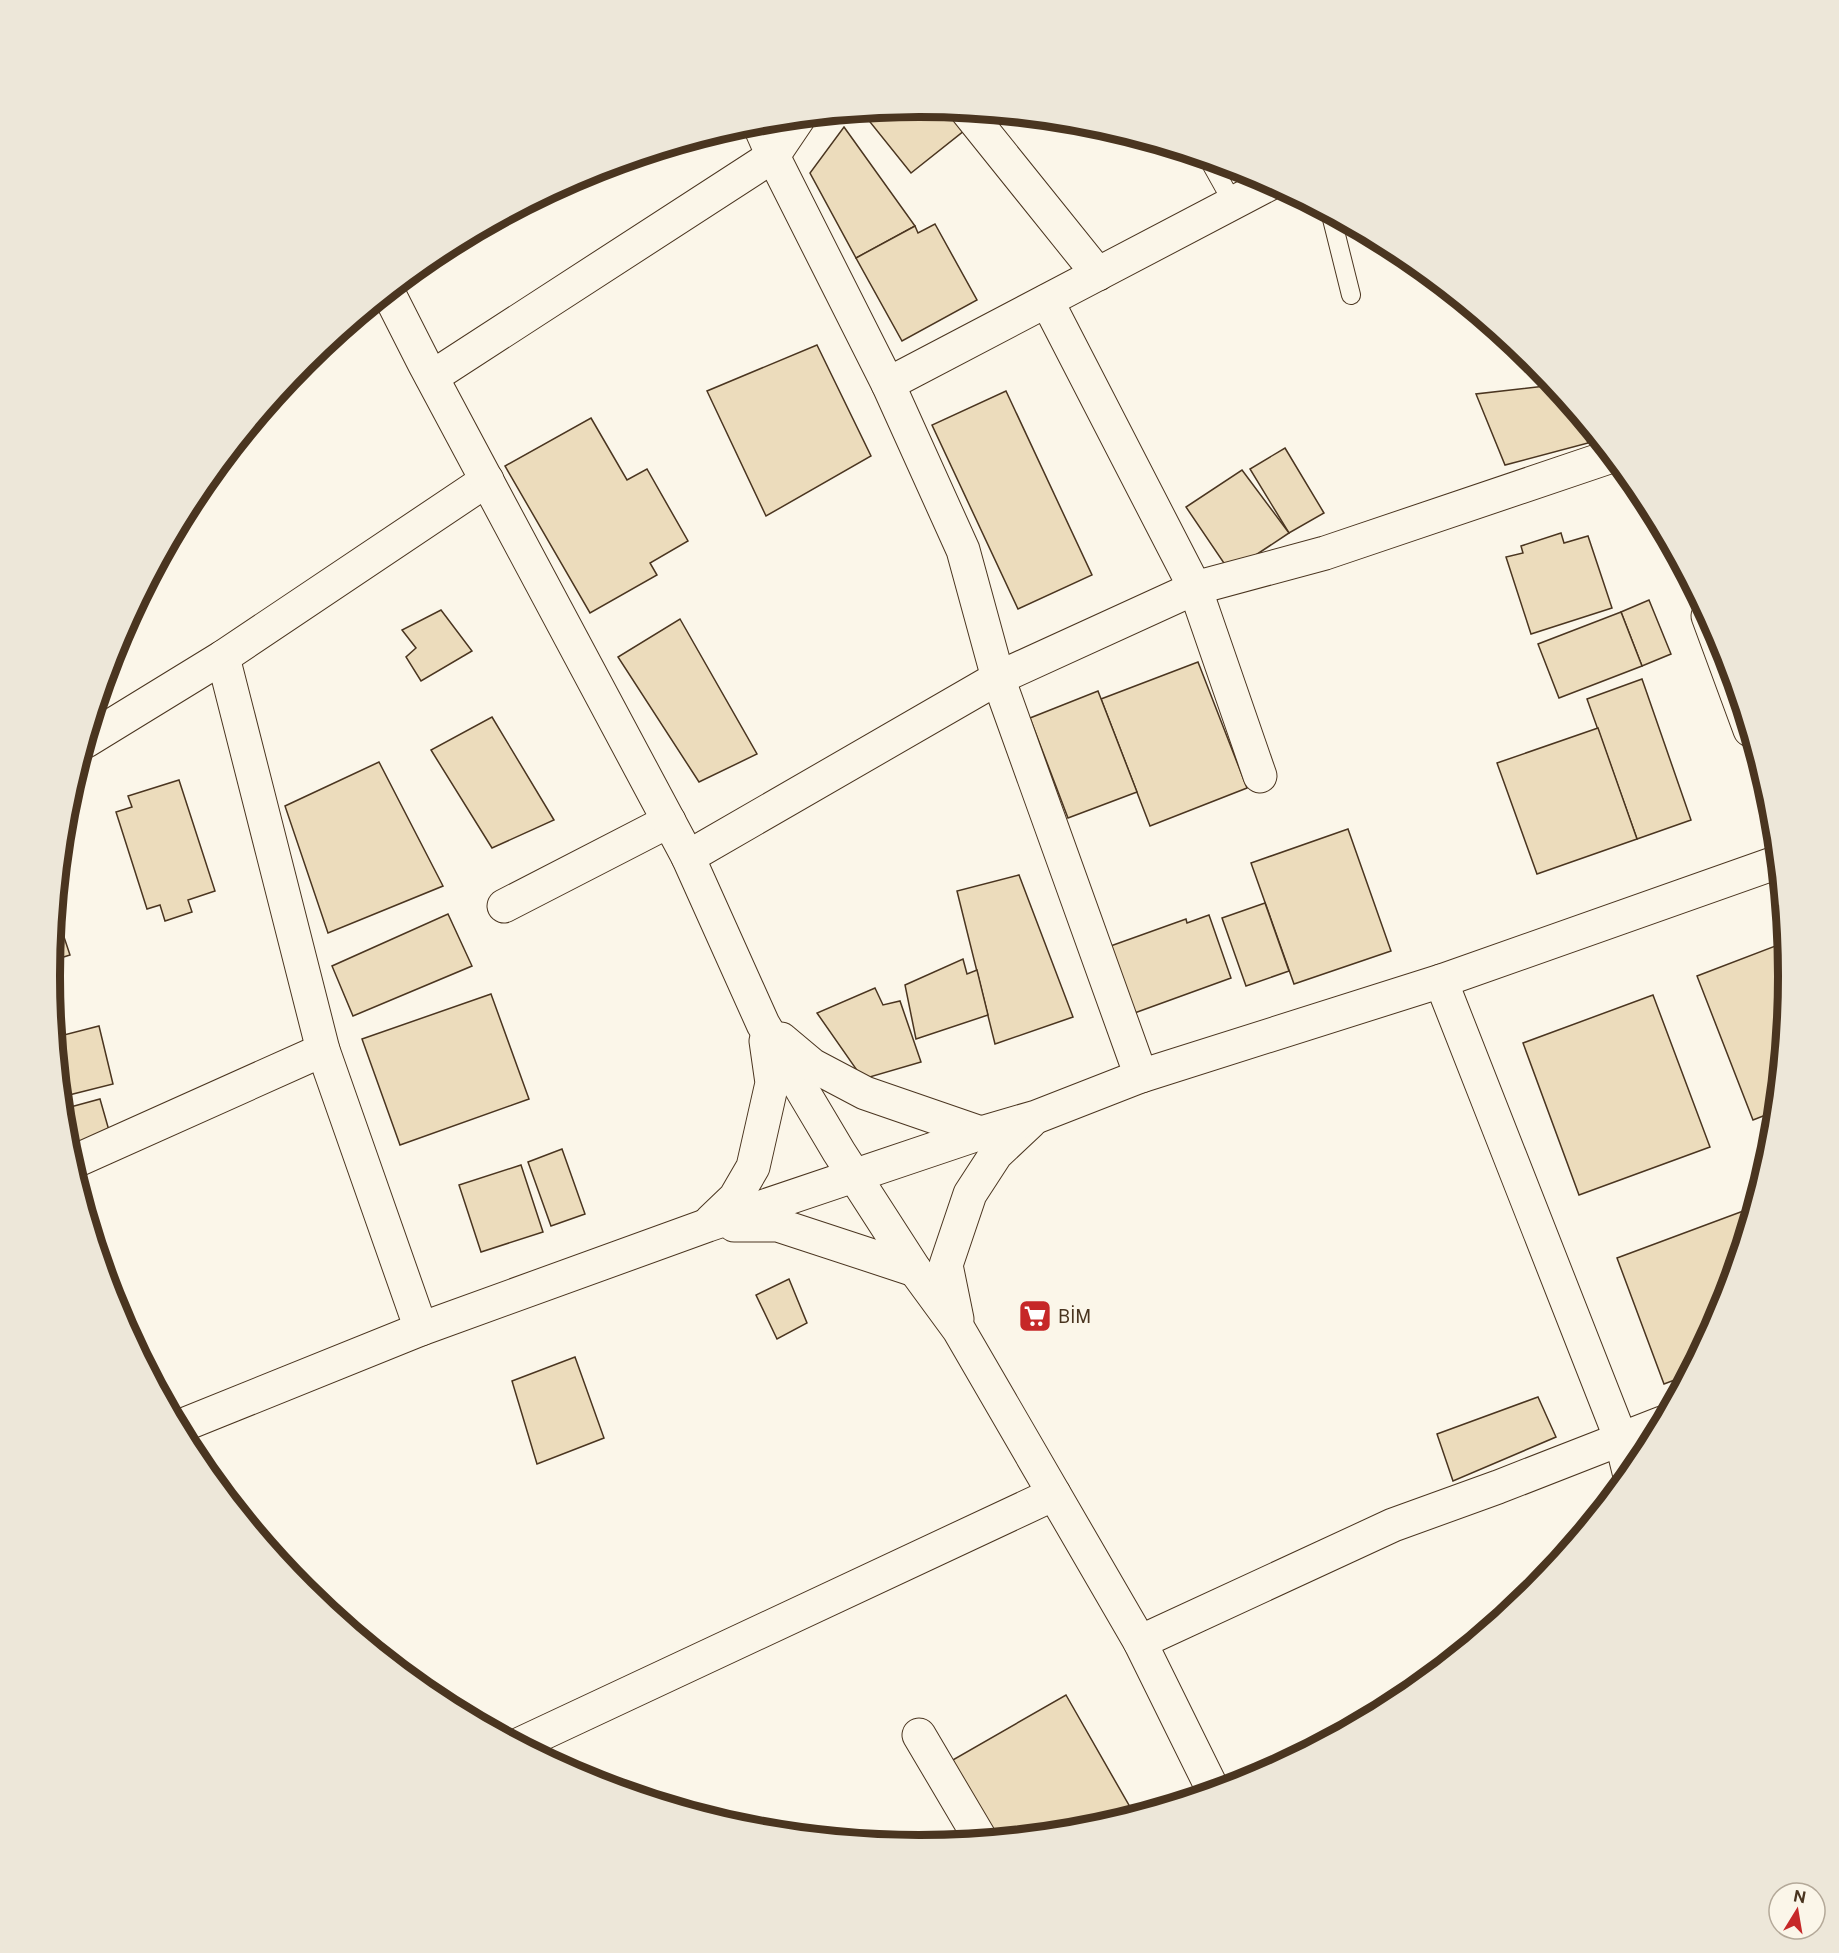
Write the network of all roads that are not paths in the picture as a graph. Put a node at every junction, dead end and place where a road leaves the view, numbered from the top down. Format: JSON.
{"nodes":[{"id":1,"x":973,"y":119,"type":"edge"},
{"id":2,"x":792,"y":127,"type":"edge"},
{"id":3,"x":762,"y":132,"type":"edge"},
{"id":4,"x":773,"y":156,"type":"junction"},
{"id":5,"x":1214,"y":170,"type":"edge"},
{"id":6,"x":1261,"y":188,"type":"edge"},
{"id":7,"x":1233,"y":203,"type":"junction"},
{"id":8,"x":1333,"y":224,"type":"edge"},
{"id":9,"x":1098,"y":274,"type":"junction"},
{"id":10,"x":1351,"y":295,"type":"dead end"},
{"id":11,"x":391,"y":299,"type":"edge"},
{"id":12,"x":1047,"y":301,"type":"junction"},
{"id":13,"x":432,"y":378,"type":"junction"},
{"id":14,"x":888,"y":384,"type":"junction"},
{"id":15,"x":1605,"y":458,"type":"edge"},
{"id":16,"x":487,"y":480,"type":"junction"},
{"id":17,"x":1195,"y":588,"type":"junction"},
{"id":18,"x":223,"y":657,"type":"junction"},
{"id":19,"x":998,"y":678,"type":"junction"},
{"id":20,"x":95,"y":736,"type":"edge"},
{"id":21,"x":1260,"y":776,"type":"dead end"},
{"id":22,"x":669,"y":821,"type":"junction"},
{"id":23,"x":688,"y":857,"type":"junction"},
{"id":24,"x":1772,"y":864,"type":"edge"},
{"id":25,"x":504,"y":906,"type":"dead end"},
{"id":26,"x":1442,"y":981,"type":"junction"},
{"id":27,"x":763,"y":1024,"type":"junction"},
{"id":28,"x":323,"y":1050,"type":"junction"},
{"id":29,"x":1141,"y":1076,"type":"junction"},
{"id":30,"x":1036,"y":1117,"type":"junction"},
{"id":31,"x":981,"y":1133,"type":"junction"},
{"id":32,"x":80,"y":1158,"type":"edge"},
{"id":33,"x":855,"y":1175,"type":"junction"},
{"id":34,"x":708,"y":1225,"type":"junction"},
{"id":35,"x":915,"y":1270,"type":"junction"},
{"id":36,"x":420,"y":1329,"type":"junction"},
{"id":37,"x":959,"y":1330,"type":"junction"},
{"id":38,"x":186,"y":1424,"type":"edge"},
{"id":39,"x":1651,"y":1427,"type":"edge"},
{"id":40,"x":1621,"y":1438,"type":"junction"},
{"id":41,"x":1627,"y":1464,"type":"edge"},
{"id":42,"x":1054,"y":1494,"type":"junction"},
{"id":43,"x":1140,"y":1642,"type":"junction"},
{"id":44,"x":919,"y":1735,"type":"dead end"},
{"id":45,"x":527,"y":1741,"type":"edge"},
{"id":46,"x":1210,"y":1785,"type":"edge"},
{"id":47,"x":977,"y":1834,"type":"edge"}],
"edges":[{"from":1,"to":9,"type":"street"},
{"from":2,"to":4,"type":"street"},
{"from":3,"to":4,"type":"street"},
{"from":4,"to":13,"type":"street"},
{"from":4,"to":14,"type":"street"},
{"from":5,"to":7,"type":"lane"},
{"from":6,"to":7,"type":"street"},
{"from":7,"to":9,"type":"street"},
{"from":8,"to":10,"type":"lane"},
{"from":9,"to":12,"type":"street"},
{"from":11,"to":13,"type":"street"},
{"from":12,"to":14,"type":"street"},
{"from":12,"to":17,"type":"street"},
{"from":13,"to":16,"type":"street"},
{"from":14,"to":19,"type":"street"},
{"from":15,"to":17,"type":"street"},
{"from":16,"to":18,"type":"street"},
{"from":16,"to":22,"type":"street"},
{"from":17,"to":19,"type":"street"},
{"from":17,"to":21,"type":"street"},
{"from":18,"to":20,"type":"street"},
{"from":18,"to":28,"type":"street"},
{"from":19,"to":23,"type":"street"},
{"from":19,"to":29,"type":"street"},
{"from":22,"to":23,"type":"street"},
{"from":22,"to":25,"type":"street"},
{"from":23,"to":27,"type":"street"},
{"from":24,"to":26,"type":"street"},
{"from":26,"to":29,"type":"street"},
{"from":26,"to":40,"type":"street"},
{"from":27,"to":31,"type":"street"},
{"from":27,"to":33,"type":"street"},
{"from":27,"to":34,"type":"street"},
{"from":28,"to":32,"type":"street"},
{"from":28,"to":36,"type":"street"},
{"from":29,"to":30,"type":"street"},
{"from":30,"to":31,"type":"street"},
{"from":30,"to":37,"type":"street"},
{"from":31,"to":33,"type":"street"},
{"from":33,"to":34,"type":"street"},
{"from":33,"to":35,"type":"street"},
{"from":34,"to":35,"type":"street"},
{"from":34,"to":36,"type":"street"},
{"from":35,"to":37,"type":"street"},
{"from":36,"to":38,"type":"street"},
{"from":37,"to":42,"type":"street"},
{"from":39,"to":40,"type":"street"},
{"from":40,"to":41,"type":"street"},
{"from":40,"to":43,"type":"street"},
{"from":42,"to":43,"type":"street"},
{"from":42,"to":45,"type":"street"},
{"from":43,"to":46,"type":"street"},
{"from":44,"to":47,"type":"street"}]}
